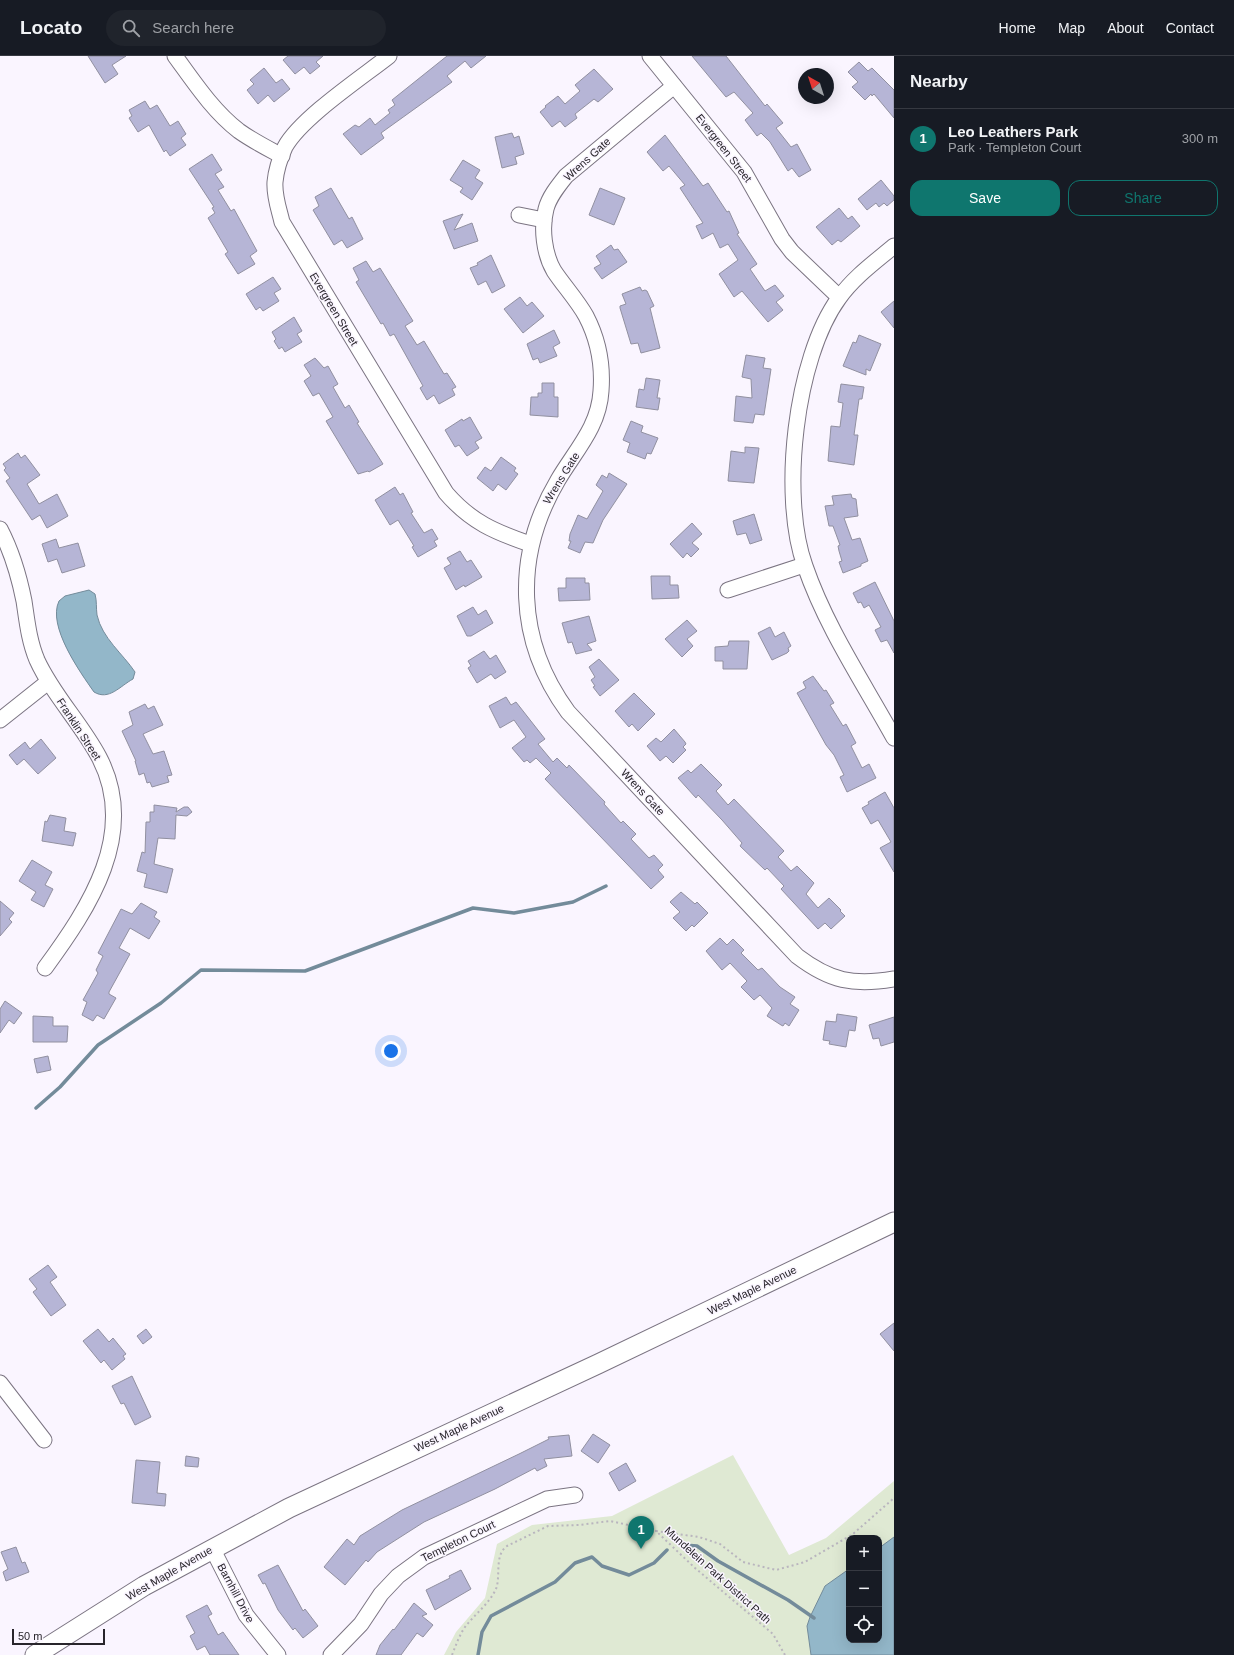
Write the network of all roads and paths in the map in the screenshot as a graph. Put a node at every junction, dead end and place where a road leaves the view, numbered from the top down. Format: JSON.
{"nodes":[{"id":1,"x":175,"y":56,"type":"edge"},
{"id":2,"x":389,"y":56,"type":"edge"},
{"id":3,"x":650,"y":56,"type":"edge"},
{"id":4,"x":674,"y":86,"type":"junction"},
{"id":5,"x":282,"y":156,"type":"junction"},
{"id":6,"x":519,"y":215,"type":"dead end"},
{"id":7,"x":544,"y":220,"type":"junction"},
{"id":8,"x":894,"y":246,"type":"edge"},
{"id":9,"x":839,"y":297,"type":"junction"},
{"id":10,"x":0,"y":530,"type":"edge"},
{"id":11,"x":530,"y":544,"type":"junction"},
{"id":12,"x":804,"y":565,"type":"junction"},
{"id":13,"x":728,"y":590,"type":"dead end"},
{"id":14,"x":48,"y":682,"type":"junction"},
{"id":15,"x":0,"y":720,"type":"edge"},
{"id":16,"x":894,"y":738,"type":"edge"},
{"id":17,"x":45,"y":968,"type":"dead end"},
{"id":18,"x":894,"y":979,"type":"edge"},
{"id":19,"x":894,"y":1222,"type":"edge"},
{"id":20,"x":0,"y":1384,"type":"edge"},
{"id":21,"x":44,"y":1440,"type":"dead end"},
{"id":22,"x":575,"y":1495,"type":"dead end"},
{"id":23,"x":894,"y":1498,"type":"edge"},
{"id":24,"x":656,"y":1531,"type":"junction"},
{"id":25,"x":212,"y":1548,"type":"junction"},
{"id":26,"x":35,"y":1655,"type":"edge"},
{"id":27,"x":278,"y":1655,"type":"edge"},
{"id":28,"x":331,"y":1655,"type":"edge"},
{"id":29,"x":452,"y":1655,"type":"edge"},
{"id":30,"x":785,"y":1655,"type":"edge"}],
"edges":[{"from":1,"to":5,"type":"street"},
{"from":2,"to":5,"type":"street","name":"Evergreen Street"},
{"from":3,"to":4,"type":"street","name":"Evergreen Street"},
{"from":4,"to":7,"type":"street","name":"Wrens Gate"},
{"from":4,"to":9,"type":"street","name":"Evergreen Street"},
{"from":5,"to":11,"type":"street","name":"Evergreen Street"},
{"from":6,"to":7,"type":"street"},
{"from":7,"to":11,"type":"street","name":"Wrens Gate"},
{"from":8,"to":9,"type":"street"},
{"from":9,"to":12,"type":"street"},
{"from":10,"to":14,"type":"street","name":"Franklin Street"},
{"from":11,"to":18,"type":"street","name":"Wrens Gate"},
{"from":12,"to":13,"type":"street"},
{"from":12,"to":16,"type":"street"},
{"from":14,"to":15,"type":"street"},
{"from":14,"to":17,"type":"street","name":"Franklin Street"},
{"from":19,"to":25,"type":"main road","name":"West Maple Avenue"},
{"from":20,"to":21,"type":"street"},
{"from":22,"to":28,"type":"street","name":"Templeton Court"},
{"from":23,"to":24,"type":"path","name":"Mundelein Park District Path"},
{"from":24,"to":29,"type":"path"},
{"from":24,"to":30,"type":"path","name":"Mundelein Park District Path"},
{"from":25,"to":26,"type":"main road","name":"West Maple Avenue"},
{"from":25,"to":27,"type":"street","name":"Barnhill Drive"}]}
